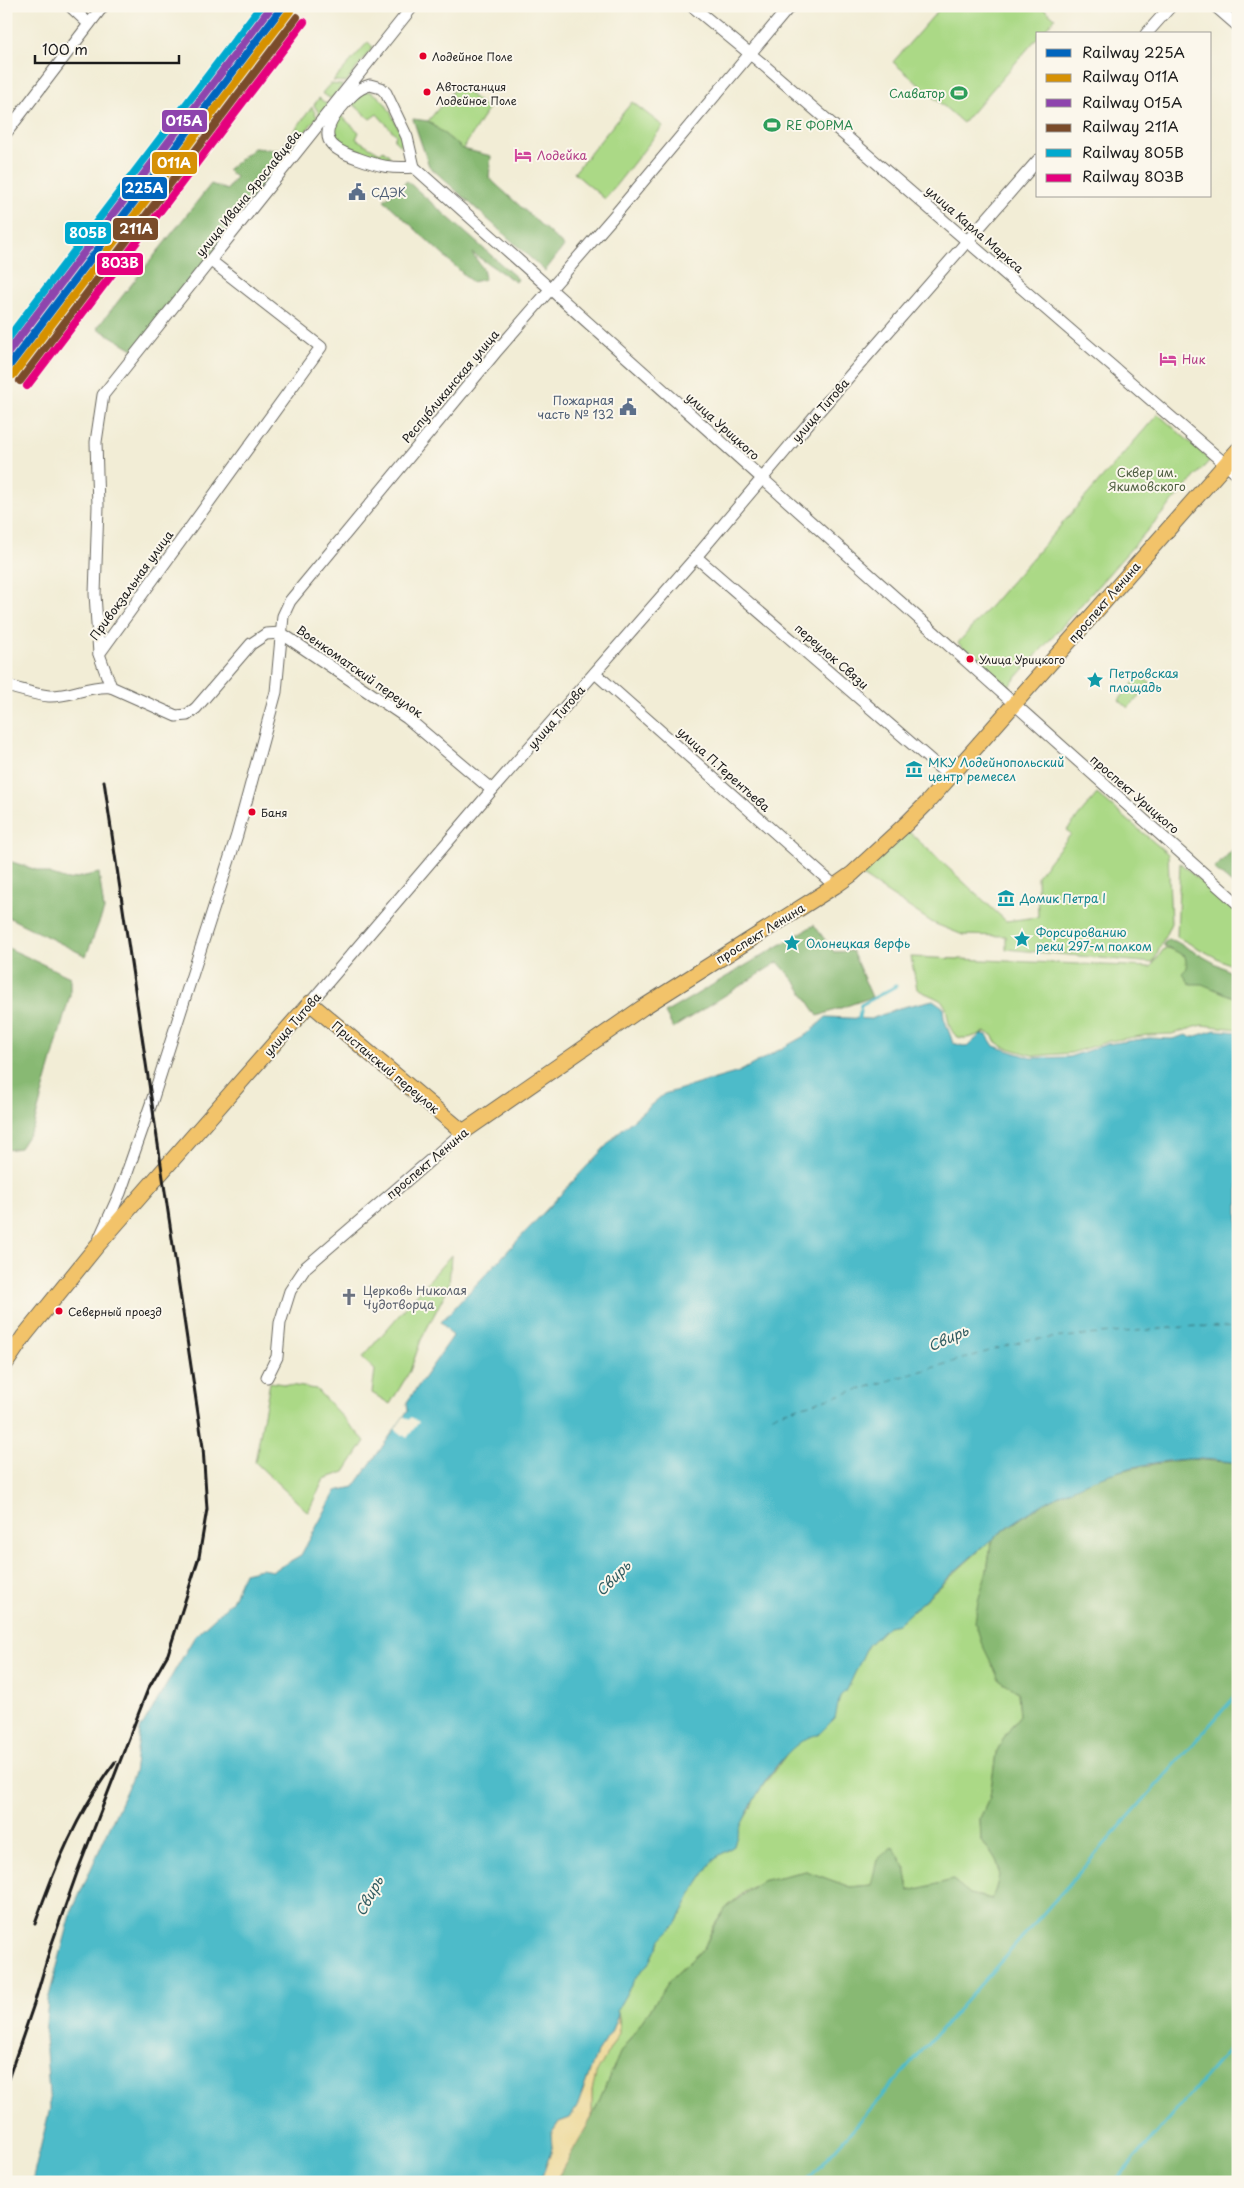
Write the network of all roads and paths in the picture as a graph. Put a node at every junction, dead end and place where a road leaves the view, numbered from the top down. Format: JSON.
{"nodes":[{"id":1,"x":70,"y":6,"type":"edge"},
{"id":2,"x":103,"y":6,"type":"edge"},
{"id":3,"x":413,"y":6,"type":"edge"},
{"id":4,"x":692,"y":6,"type":"edge"},
{"id":5,"x":790,"y":6,"type":"edge"},
{"id":6,"x":1171,"y":6,"type":"edge"},
{"id":7,"x":1215,"y":6,"type":"edge"},
{"id":8,"x":89,"y":24,"type":"junction"},
{"id":9,"x":1238,"y":26,"type":"edge"},
{"id":10,"x":1148,"y":32,"type":"edge"},
{"id":11,"x":750,"y":55,"type":"junction"},
{"id":12,"x":373,"y":58,"type":"junction"},
{"id":13,"x":370,"y":85,"type":"junction"},
{"id":14,"x":6,"y":133,"type":"edge"},
{"id":15,"x":329,"y":140,"type":"junction"},
{"id":16,"x":304,"y":144,"type":"junction"},
{"id":17,"x":1036,"y":162,"type":"edge"},
{"id":18,"x":414,"y":167,"type":"junction"},
{"id":19,"x":968,"y":242,"type":"junction"},
{"id":20,"x":211,"y":261,"type":"junction"},
{"id":21,"x":550,"y":289,"type":"junction"},
{"id":22,"x":103,"y":395,"type":"joint"},
{"id":23,"x":1238,"y":450,"type":"edge"},
{"id":24,"x":1225,"y":464,"type":"junction"},
{"id":25,"x":1238,"y":475,"type":"edge"},
{"id":26,"x":761,"y":479,"type":"junction"},
{"id":27,"x":696,"y":557,"type":"junction"},
{"id":28,"x":280,"y":633,"type":"junction"},
{"id":29,"x":99,"y":654,"type":"junction"},
{"id":30,"x":595,"y":673,"type":"junction"},
{"id":31,"x":6,"y":686,"type":"edge"},
{"id":32,"x":111,"y":687,"type":"junction"},
{"id":33,"x":1015,"y":704,"type":"junction"},
{"id":34,"x":949,"y":776,"type":"junction"},
{"id":35,"x":492,"y":790,"type":"junction"},
{"id":36,"x":835,"y":886,"type":"junction"},
{"id":37,"x":1238,"y":904,"type":"edge"},
{"id":38,"x":310,"y":1003,"type":"junction"},
{"id":39,"x":463,"y":1132,"type":"junction"},
{"id":40,"x":96,"y":1247,"type":"junction"},
{"id":41,"x":6,"y":1363,"type":"edge"},
{"id":42,"x":268,"y":1377,"type":"dead end"}],
"edges":[{"from":1,"to":8,"type":"street"},
{"from":2,"to":8,"type":"street"},
{"from":3,"to":12,"type":"street","name":"улица Ивана Ярославцева"},
{"from":4,"to":11,"type":"street","name":"улица Карла Маркса"},
{"from":5,"to":11,"type":"street","name":"Республиканская улица"},
{"from":6,"to":10,"type":"street"},
{"from":7,"to":9,"type":"street"},
{"from":8,"to":14,"type":"street"},
{"from":11,"to":19,"type":"street","name":"улица Карла Маркса"},
{"from":11,"to":21,"type":"street","name":"Республиканская улица"},
{"from":12,"to":13,"type":"street"},
{"from":12,"to":16,"type":"street","name":"улица Ивана Ярославцева"},
{"from":13,"to":15,"type":"street"},
{"from":13,"to":18,"type":"street"},
{"from":15,"to":16,"type":"street"},
{"from":15,"to":18,"type":"street"},
{"from":16,"to":20,"type":"street","name":"улица Ивана Ярославцева"},
{"from":17,"to":19,"type":"street","name":"улица Титова"},
{"from":18,"to":21,"type":"street","name":"улица Урицкого"},
{"from":19,"to":24,"type":"street","name":"улица Карла Маркса"},
{"from":19,"to":26,"type":"street","name":"улица Титова"},
{"from":20,"to":22,"type":"street","name":"улица Ивана Ярославцева"},
{"from":20,"to":29,"type":"street","name":"Привокзальная улица"},
{"from":21,"to":26,"type":"street","name":"улица Урицкого"},
{"from":21,"to":28,"type":"street","name":"Республиканская улица"},
{"from":22,"to":29,"type":"street","name":"Привокзальная улица"},
{"from":23,"to":24,"type":"main road","name":"проспект Ленина"},
{"from":24,"to":25,"type":"street","name":"улица Карла Маркса"},
{"from":24,"to":33,"type":"main road","name":"проспект Ленина"},
{"from":26,"to":27,"type":"street","name":"улица Титова"},
{"from":26,"to":33,"type":"street","name":"улица Урицкого"},
{"from":27,"to":30,"type":"street","name":"улица Титова"},
{"from":27,"to":34,"type":"street","name":"переулок Связи"},
{"from":28,"to":32,"type":"street"},
{"from":28,"to":35,"type":"street","name":"Военкоматский переулок"},
{"from":28,"to":40,"type":"street","name":"Республиканская улица"},
{"from":29,"to":32,"type":"street"},
{"from":30,"to":35,"type":"street","name":"улица Титова"},
{"from":30,"to":36,"type":"street","name":"улица П.Терентьева"},
{"from":31,"to":32,"type":"street"},
{"from":33,"to":34,"type":"main road","name":"проспект Ленина"},
{"from":33,"to":37,"type":"street","name":"проспект Урицкого"},
{"from":34,"to":36,"type":"main road","name":"проспект Ленина"},
{"from":35,"to":38,"type":"street","name":"улица Титова"},
{"from":36,"to":39,"type":"main road","name":"проспект Ленина"},
{"from":38,"to":39,"type":"main road","name":"Пристанский переулок"},
{"from":38,"to":40,"type":"main road","name":"улица Титова"},
{"from":39,"to":42,"type":"street","name":"проспект Ленина"},
{"from":40,"to":41,"type":"main road","name":"улица Титова"}]}
